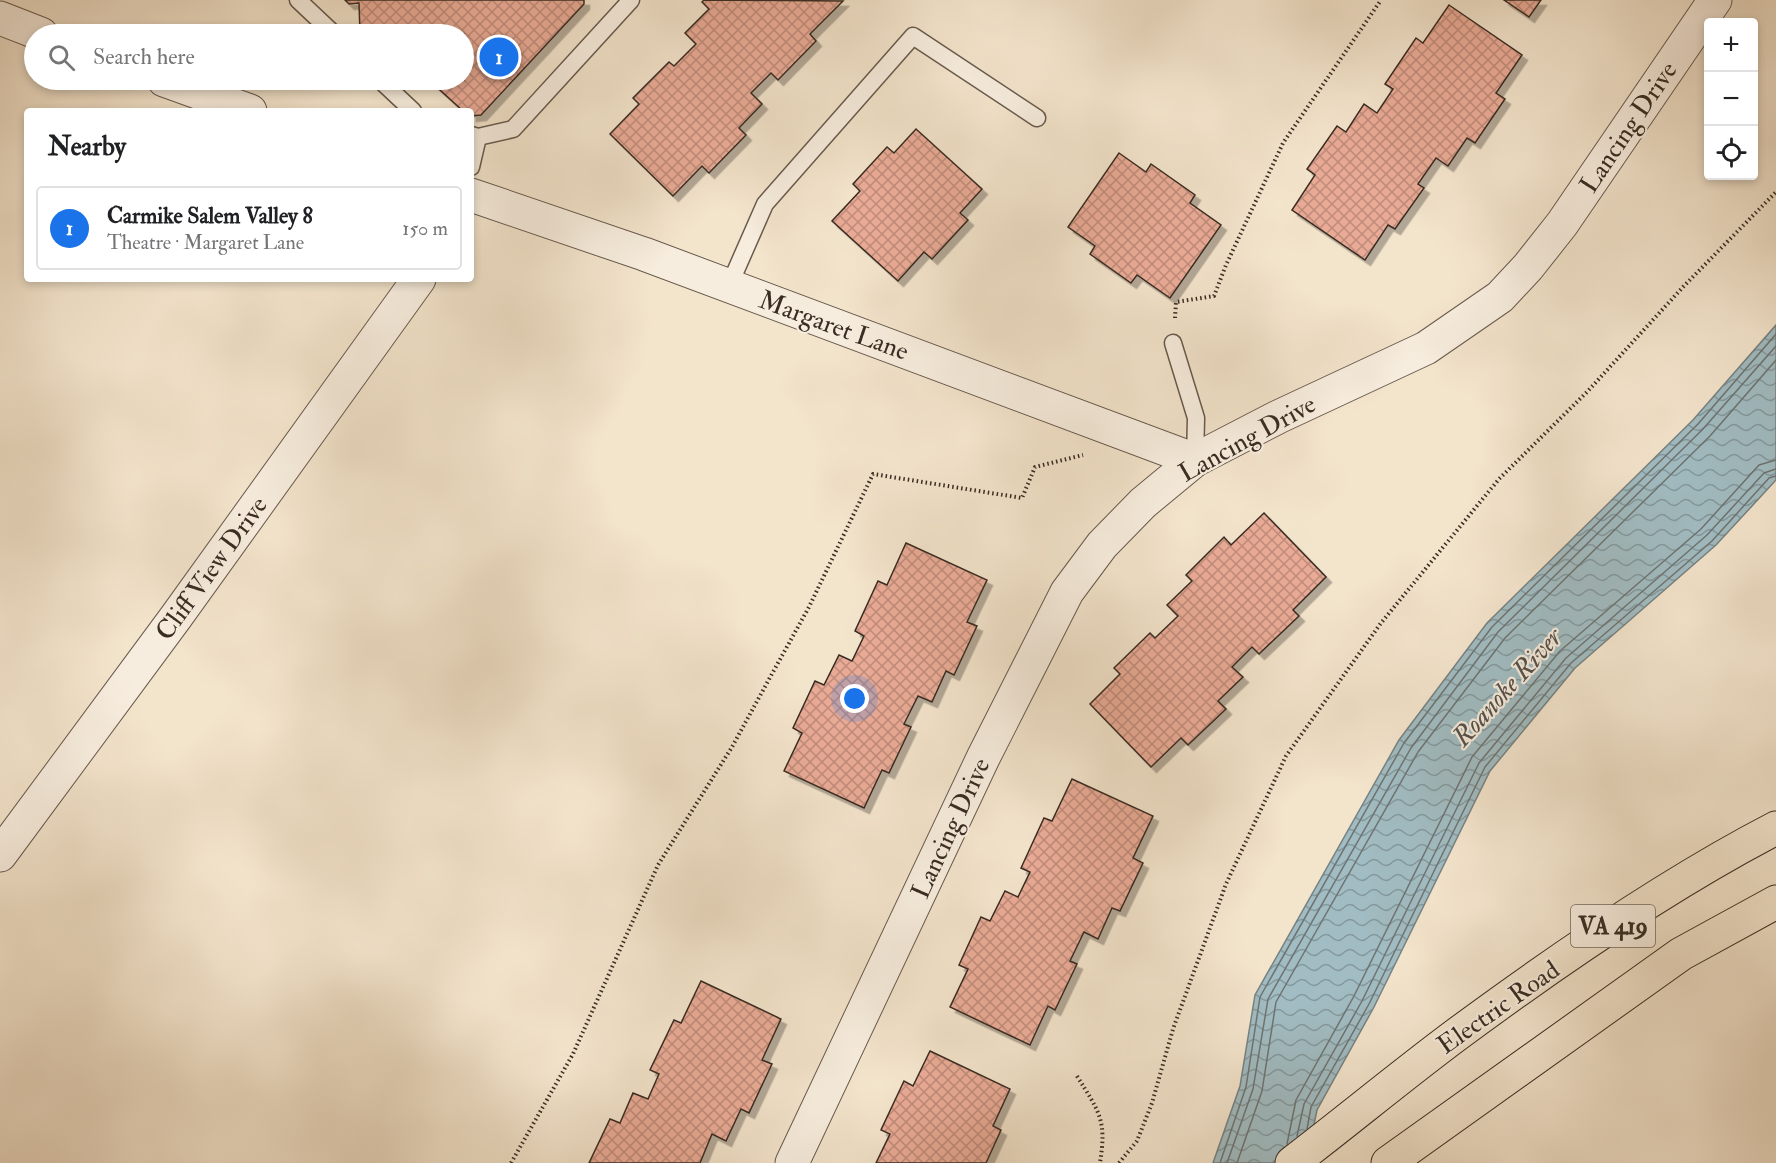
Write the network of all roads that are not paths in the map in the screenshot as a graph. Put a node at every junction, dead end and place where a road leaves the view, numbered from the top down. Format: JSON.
{"nodes":[{"id":1,"x":298,"y":0,"type":"edge"},
{"id":2,"x":631,"y":0,"type":"edge"},
{"id":3,"x":1715,"y":0,"type":"edge"},
{"id":4,"x":0,"y":18,"type":"edge"},
{"id":5,"x":323,"y":24,"type":"edge"},
{"id":6,"x":24,"y":27,"type":"edge"},
{"id":7,"x":192,"y":90,"type":"edge"},
{"id":8,"x":391,"y":90,"type":"edge"},
{"id":9,"x":242,"y":108,"type":"edge"},
{"id":10,"x":410,"y":108,"type":"edge"},
{"id":11,"x":1037,"y":118,"type":"dead end"},
{"id":12,"x":475,"y":136,"type":"edge"},
{"id":13,"x":474,"y":196,"type":"edge"},
{"id":14,"x":417,"y":282,"type":"edge"},
{"id":15,"x":729,"y":286,"type":"junction"},
{"id":16,"x":1173,"y":343,"type":"road end"},
{"id":17,"x":1195,"y":460,"type":"junction"},
{"id":18,"x":1776,"y":828,"type":"edge"},
{"id":19,"x":0,"y":855,"type":"edge"},
{"id":20,"x":1776,"y":902,"type":"edge"},
{"id":21,"x":792,"y":1163,"type":"edge"},
{"id":22,"x":1292,"y":1163,"type":"edge"},
{"id":23,"x":1388,"y":1163,"type":"edge"}],
"edges":[{"from":1,"to":5,"type":"lane"},
{"from":2,"to":12,"type":"lane"},
{"from":3,"to":17,"type":"street","name":"Lancing Drive"},
{"from":4,"to":6,"type":"street"},
{"from":7,"to":9,"type":"street"},
{"from":8,"to":10,"type":"lane"},
{"from":11,"to":15,"type":"lane"},
{"from":13,"to":15,"type":"street","name":"Margaret Lane"},
{"from":14,"to":19,"type":"street","name":"Cliff View Drive"},
{"from":15,"to":17,"type":"street","name":"Margaret Lane"},
{"from":16,"to":17,"type":"lane"},
{"from":17,"to":21,"type":"street","name":"Lancing Drive"},
{"from":18,"to":22,"type":"main road","name":"Electric Road","number":"VA 419"},
{"from":20,"to":23,"type":"main road","number":"VA 419"}]}
